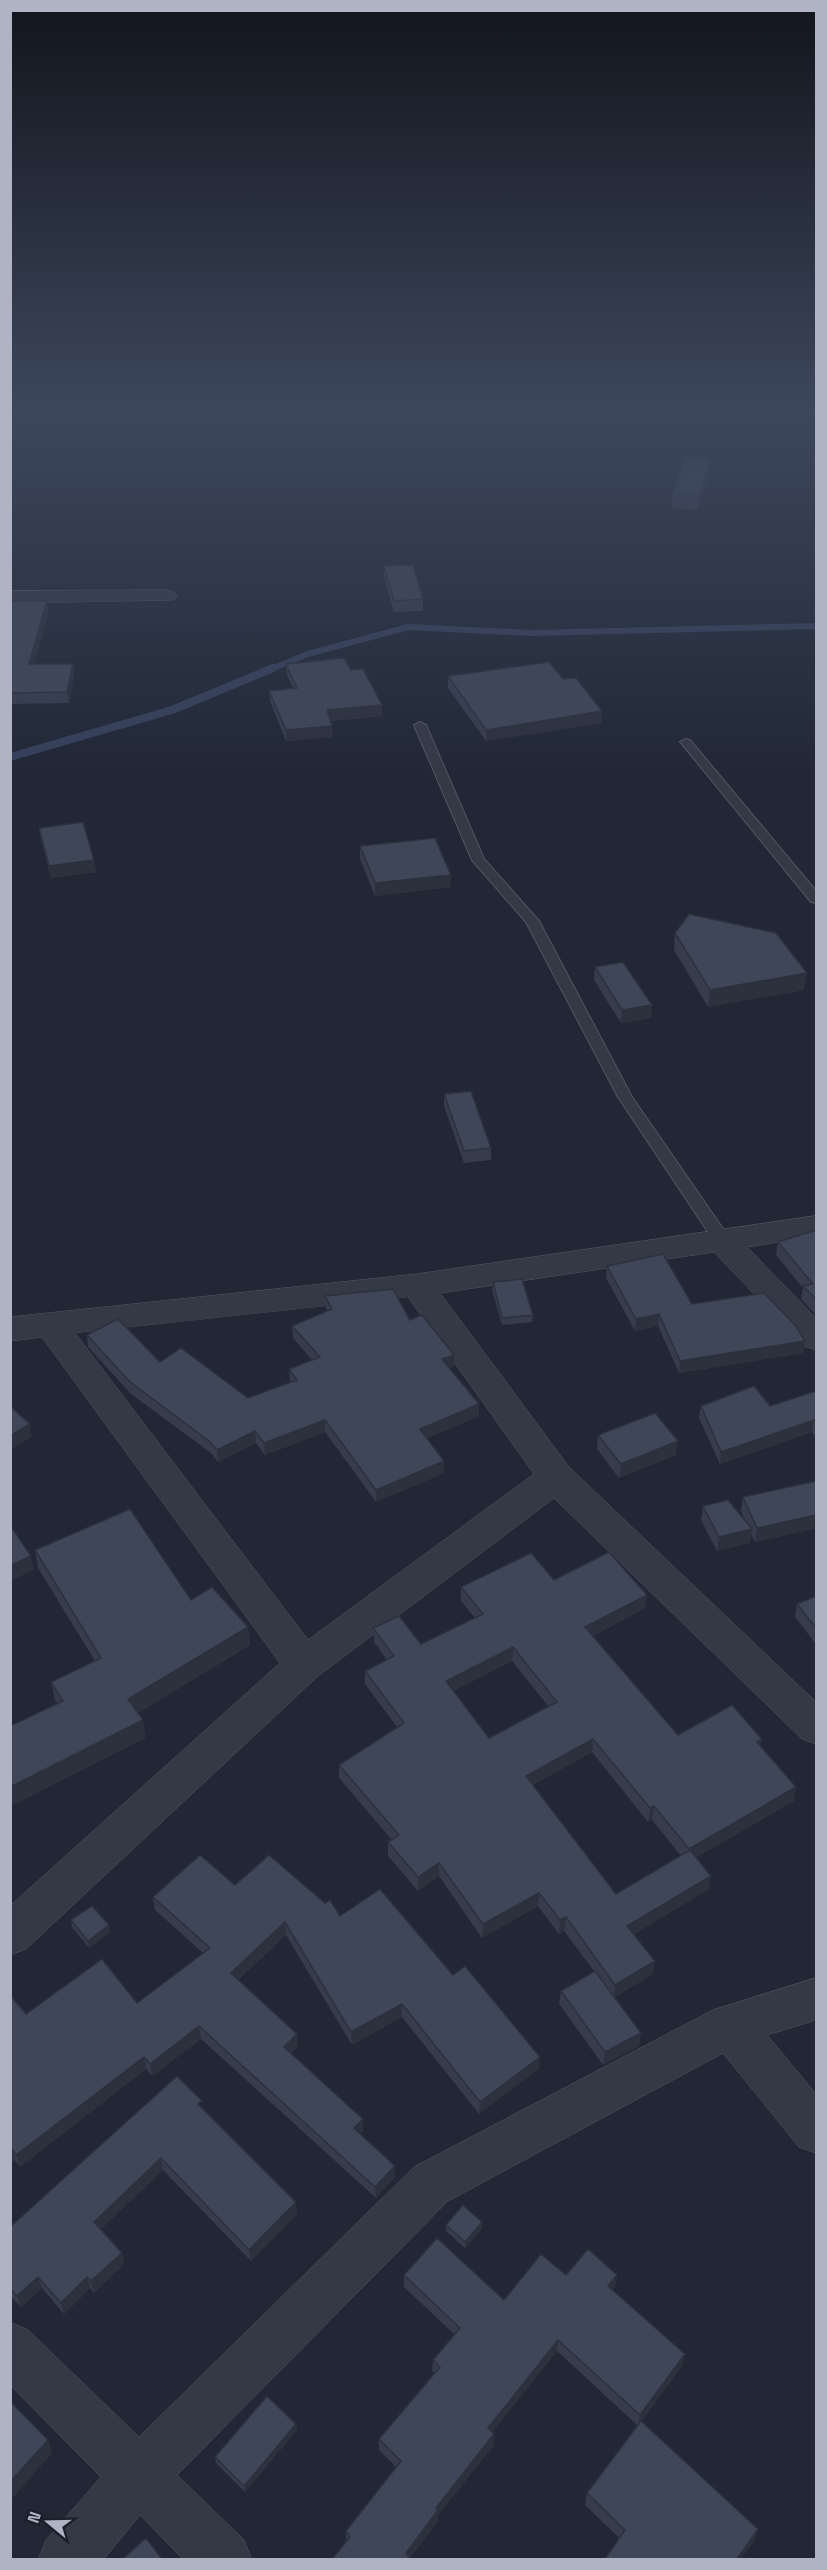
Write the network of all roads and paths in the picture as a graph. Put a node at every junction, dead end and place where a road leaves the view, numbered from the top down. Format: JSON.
{"nodes":[{"id":1,"x":167,"y":596,"type":"dead end"},
{"id":2,"x":10,"y":597,"type":"edge"},
{"id":3,"x":420,"y":725,"type":"dead end"},
{"id":4,"x":686,"y":742,"type":"dead end"},
{"id":5,"x":816,"y":899,"type":"edge"},
{"id":6,"x":816,"y":1226,"type":"edge"},
{"id":7,"x":722,"y":1240,"type":"junction"},
{"id":8,"x":417,"y":1286,"type":"junction"},
{"id":9,"x":51,"y":1324,"type":"junction"},
{"id":10,"x":10,"y":1329,"type":"edge"},
{"id":11,"x":816,"y":1338,"type":"edge"},
{"id":12,"x":556,"y":1477,"type":"junction"},
{"id":13,"x":304,"y":1665,"type":"junction"},
{"id":14,"x":816,"y":1727,"type":"edge"},
{"id":15,"x":14,"y":1923,"type":"edge"},
{"id":16,"x":816,"y":1998,"type":"edge"},
{"id":17,"x":729,"y":2025,"type":"junction"},
{"id":18,"x":816,"y":2130,"type":"edge"},
{"id":19,"x":10,"y":2348,"type":"edge"},
{"id":20,"x":138,"y":2476,"type":"junction"},
{"id":21,"x":66,"y":2559,"type":"edge"},
{"id":22,"x":224,"y":2559,"type":"edge"}],
"edges":[{"from":1,"to":2,"type":"street"},
{"from":3,"to":7,"type":"lane"},
{"from":4,"to":5,"type":"lane"},
{"from":6,"to":7,"type":"street"},
{"from":7,"to":8,"type":"street"},
{"from":7,"to":11,"type":"street"},
{"from":8,"to":9,"type":"street"},
{"from":8,"to":12,"type":"street"},
{"from":9,"to":10,"type":"street"},
{"from":9,"to":13,"type":"street"},
{"from":12,"to":13,"type":"street"},
{"from":12,"to":14,"type":"street"},
{"from":13,"to":15,"type":"street"},
{"from":16,"to":17,"type":"street"},
{"from":17,"to":18,"type":"street"},
{"from":17,"to":20,"type":"street"},
{"from":19,"to":20,"type":"street"},
{"from":20,"to":21,"type":"street"},
{"from":20,"to":22,"type":"street"}]}
